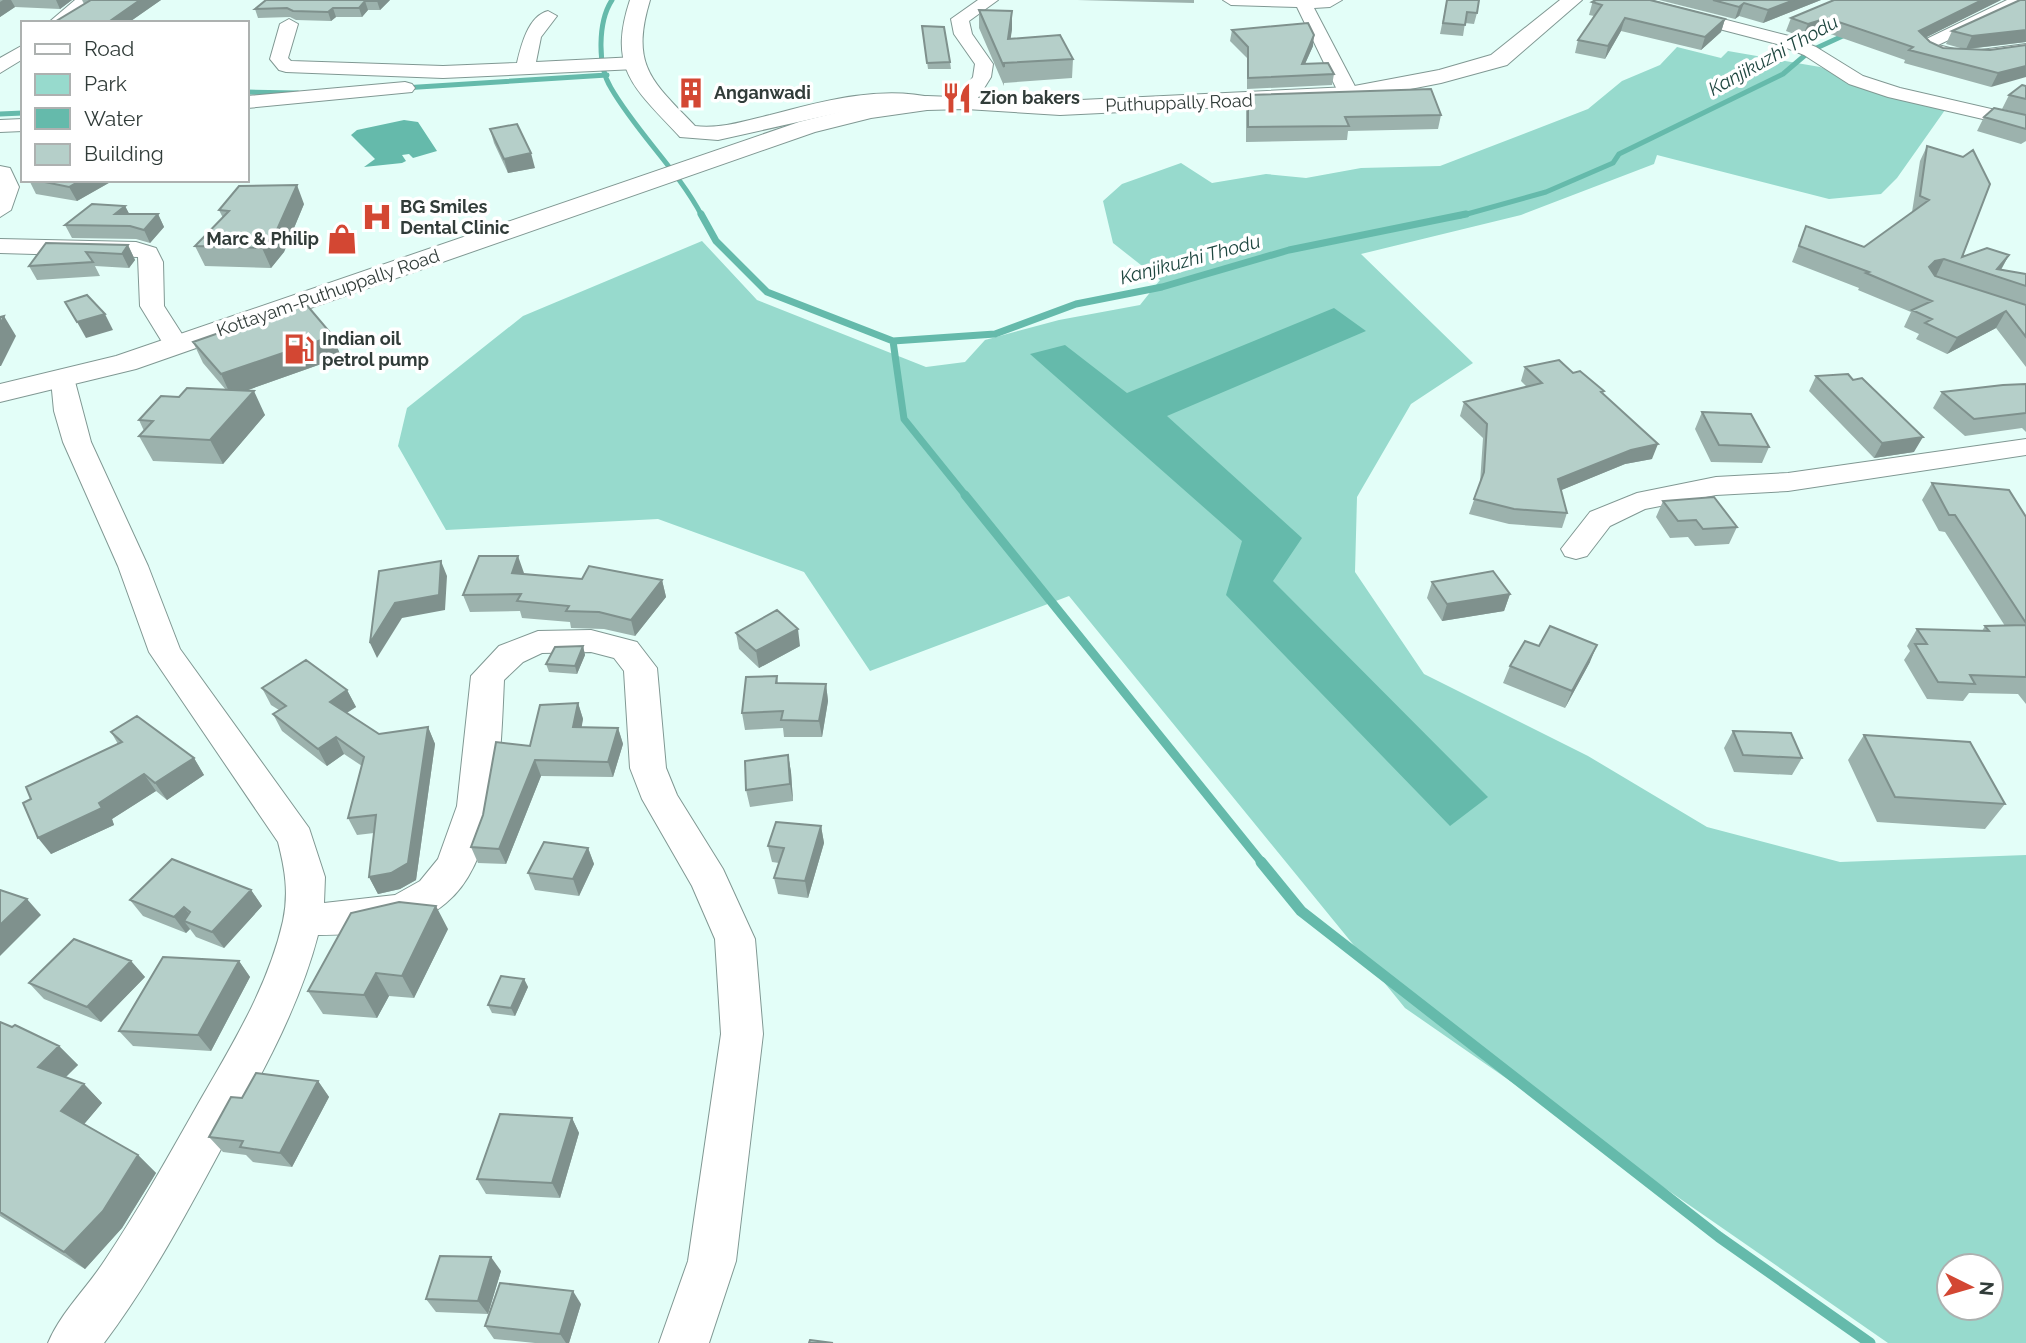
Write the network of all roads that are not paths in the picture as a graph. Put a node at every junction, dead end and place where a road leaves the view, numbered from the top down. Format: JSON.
{"nodes":[{"id":1,"x":86,"y":0,"type":"edge"},
{"id":2,"x":640,"y":0,"type":"edge"},
{"id":3,"x":990,"y":0,"type":"edge"},
{"id":4,"x":1231,"y":0,"type":"edge"},
{"id":5,"x":1334,"y":0,"type":"edge"},
{"id":6,"x":1572,"y":0,"type":"edge"},
{"id":7,"x":1629,"y":0,"type":"edge"},
{"id":8,"x":2021,"y":0,"type":"edge"},
{"id":9,"x":1304,"y":3,"type":"junction"},
{"id":10,"x":548,"y":16,"type":"dead end"},
{"id":11,"x":60,"y":21,"type":"edge"},
{"id":12,"x":1789,"y":21,"type":"dead end"},
{"id":13,"x":289,"y":24,"type":"dead end"},
{"id":14,"x":1759,"y":33,"type":"junction"},
{"id":15,"x":2026,"y":49,"type":"edge"},
{"id":16,"x":21,"y":51,"type":"edge"},
{"id":17,"x":635,"y":63,"type":"junction"},
{"id":18,"x":0,"y":67,"type":"edge"},
{"id":19,"x":525,"y":68,"type":"junction"},
{"id":20,"x":552,"y":76,"type":"dead end"},
{"id":21,"x":1349,"y":94,"type":"junction"},
{"id":22,"x":248,"y":102,"type":"edge"},
{"id":23,"x":966,"y":102,"type":"junction"},
{"id":24,"x":927,"y":103,"type":"junction"},
{"id":25,"x":2026,"y":123,"type":"edge"},
{"id":26,"x":21,"y":125,"type":"edge"},
{"id":27,"x":0,"y":126,"type":"edge"},
{"id":28,"x":687,"y":169,"type":"joint"},
{"id":29,"x":3,"y":172,"type":"dead end"},
{"id":30,"x":0,"y":211,"type":"edge"},
{"id":31,"x":0,"y":246,"type":"edge"},
{"id":32,"x":176,"y":345,"type":"junction"},
{"id":33,"x":64,"y":380,"type":"junction"},
{"id":34,"x":0,"y":393,"type":"edge"},
{"id":35,"x":2026,"y":447,"type":"edge"},
{"id":36,"x":1576,"y":549,"type":"dead end"},
{"id":37,"x":303,"y":919,"type":"junction"},
{"id":38,"x":73,"y":1343,"type":"edge"},
{"id":39,"x":684,"y":1343,"type":"edge"}],
"edges":[{"from":1,"to":11,"type":"street"},
{"from":2,"to":17,"type":"main road"},
{"from":3,"to":23,"type":"street"},
{"from":4,"to":9,"type":"street"},
{"from":5,"to":9,"type":"street"},
{"from":6,"to":21,"type":"main road","name":"Puthuppally Road"},
{"from":7,"to":14,"type":"street"},
{"from":8,"to":15,"type":"street"},
{"from":9,"to":21,"type":"street"},
{"from":10,"to":19,"type":"street"},
{"from":12,"to":14,"type":"street"},
{"from":13,"to":19,"type":"street"},
{"from":14,"to":25,"type":"street"},
{"from":16,"to":18,"type":"street"},
{"from":17,"to":19,"type":"street"},
{"from":17,"to":24,"type":"main road"},
{"from":20,"to":22,"type":"street"},
{"from":21,"to":23,"type":"main road","name":"Puthuppally Road"},
{"from":23,"to":24,"type":"main road","name":"Puthuppally Road"},
{"from":24,"to":28,"type":"main road","name":"Puthuppally Road"},
{"from":26,"to":27,"type":"street"},
{"from":28,"to":32,"type":"main road","name":"Kottayam-Puthuppally Road"},
{"from":29,"to":30,"type":"street"},
{"from":31,"to":32,"type":"street"},
{"from":32,"to":33,"type":"main road","name":"Kottayam-Puthuppally Road"},
{"from":33,"to":34,"type":"main road","name":"Kottayam-Puthuppally Road"},
{"from":33,"to":37,"type":"street"},
{"from":35,"to":36,"type":"street"},
{"from":37,"to":38,"type":"street"},
{"from":37,"to":39,"type":"street"}]}
